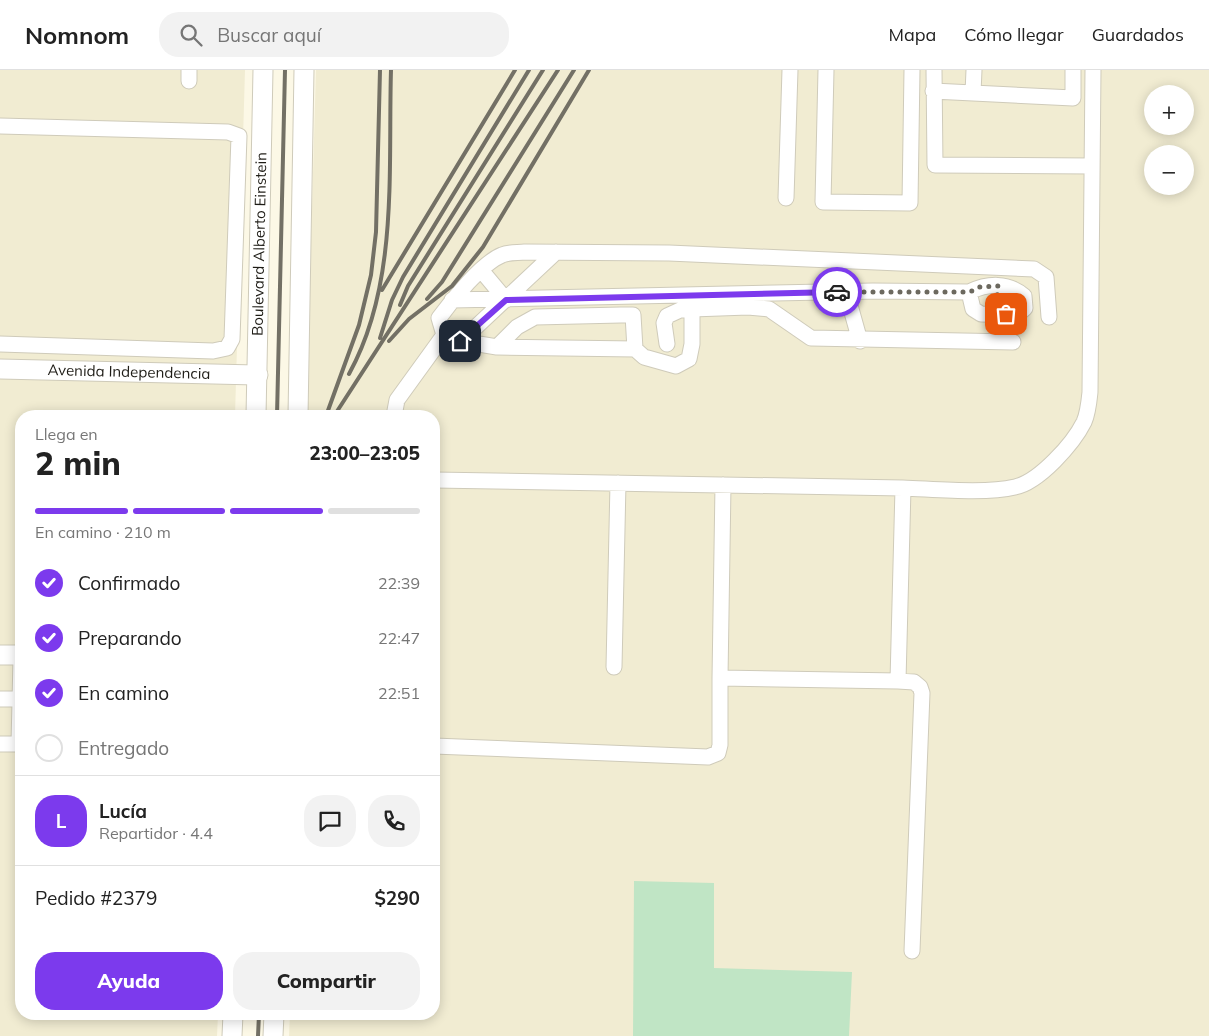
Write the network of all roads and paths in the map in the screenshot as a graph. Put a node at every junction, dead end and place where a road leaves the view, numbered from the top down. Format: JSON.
{"nodes":[{"id":1,"x":264,"y":70,"type":"edge"},
{"id":2,"x":304,"y":70,"type":"edge"},
{"id":3,"x":790,"y":70,"type":"edge"},
{"id":4,"x":826,"y":70,"type":"edge"},
{"id":5,"x":912,"y":70,"type":"edge"},
{"id":6,"x":934,"y":70,"type":"edge"},
{"id":7,"x":974,"y":70,"type":"edge"},
{"id":8,"x":1073,"y":70,"type":"edge"},
{"id":9,"x":1093,"y":70,"type":"edge"},
{"id":10,"x":933,"y":91,"type":"junction"},
{"id":11,"x":973,"y":93,"type":"junction"},
{"id":12,"x":0,"y":126,"type":"edge"},
{"id":13,"x":1092,"y":166,"type":"junction"},
{"id":14,"x":786,"y":198,"type":"dead end"},
{"id":15,"x":556,"y":252,"type":"junction"},
{"id":16,"x":996,"y":269,"type":"junction"},
{"id":17,"x":481,"y":270,"type":"junction"},
{"id":18,"x":998,"y":286,"type":"junction"},
{"id":19,"x":846,"y":291,"type":"junction"},
{"id":20,"x":970,"y":292,"type":"junction"},
{"id":21,"x":634,"y":297,"type":"junction"},
{"id":22,"x":452,"y":300,"type":"junction"},
{"id":23,"x":506,"y":300,"type":"junction"},
{"id":24,"x":692,"y":309,"type":"junction"},
{"id":25,"x":996,"y":313,"type":"junction"},
{"id":26,"x":633,"y":315,"type":"junction"},
{"id":27,"x":1049,"y":316,"type":"dead end"},
{"id":28,"x":444,"y":335,"type":"junction"},
{"id":29,"x":460,"y":341,"type":"junction"},
{"id":30,"x":860,"y":341,"type":"junction"},
{"id":31,"x":1013,"y":342,"type":"dead end"},
{"id":32,"x":0,"y":344,"type":"edge"},
{"id":33,"x":667,"y":344,"type":"junction"},
{"id":34,"x":692,"y":344,"type":"junction"},
{"id":35,"x":497,"y":347,"type":"junction"},
{"id":36,"x":635,"y":349,"type":"junction"},
{"id":37,"x":667,"y":362,"type":"junction"},
{"id":38,"x":0,"y":369,"type":"edge"},
{"id":39,"x":258,"y":375,"type":"junction"},
{"id":40,"x":256,"y":410,"type":"edge"},
{"id":41,"x":298,"y":410,"type":"edge"},
{"id":42,"x":395,"y":410,"type":"edge"},
{"id":43,"x":440,"y":480,"type":"edge"},
{"id":44,"x":618,"y":483,"type":"junction"},
{"id":45,"x":724,"y":485,"type":"junction"},
{"id":46,"x":903,"y":488,"type":"junction"},
{"id":47,"x":0,"y":655,"type":"edge"},
{"id":48,"x":15,"y":655,"type":"edge"},
{"id":49,"x":614,"y":667,"type":"dead end"},
{"id":50,"x":720,"y":678,"type":"junction"},
{"id":51,"x":898,"y":681,"type":"junction"},
{"id":52,"x":0,"y":699,"type":"edge"},
{"id":53,"x":15,"y":699,"type":"edge"},
{"id":54,"x":0,"y":744,"type":"edge"},
{"id":55,"x":15,"y":744,"type":"edge"},
{"id":56,"x":440,"y":746,"type":"edge"},
{"id":57,"x":912,"y":951,"type":"dead end"},
{"id":58,"x":233,"y":1020,"type":"edge"},
{"id":59,"x":274,"y":1020,"type":"edge"},
{"id":60,"x":282,"y":1020,"type":"edge"},
{"id":61,"x":232,"y":1036,"type":"edge"},
{"id":62,"x":273,"y":1036,"type":"edge"},
{"id":63,"x":281,"y":1036,"type":"edge"}],
"edges":[{"from":1,"to":39,"type":"main road","name":"Boulevard Alberto Einstein"},
{"from":2,"to":41,"type":"main road"},
{"from":3,"to":14,"type":"lane"},
{"from":4,"to":5,"type":"lane"},
{"from":6,"to":10,"type":"lane"},
{"from":7,"to":11,"type":"lane"},
{"from":8,"to":11,"type":"lane"},
{"from":9,"to":13,"type":"lane"},
{"from":10,"to":11,"type":"lane"},
{"from":10,"to":13,"type":"lane"},
{"from":12,"to":32,"type":"lane"},
{"from":13,"to":46,"type":"lane"},
{"from":15,"to":16,"type":"lane"},
{"from":15,"to":17,"type":"lane"},
{"from":15,"to":23,"type":"lane"},
{"from":16,"to":18,"type":"lane"},
{"from":16,"to":27,"type":"lane"},
{"from":17,"to":22,"type":"lane"},
{"from":17,"to":23,"type":"lane"},
{"from":18,"to":20,"type":"lane"},
{"from":18,"to":25,"type":"lane"},
{"from":18,"to":25,"type":"lane"},
{"from":19,"to":20,"type":"lane"},
{"from":19,"to":21,"type":"lane"},
{"from":19,"to":30,"type":"lane"},
{"from":20,"to":25,"type":"lane"},
{"from":21,"to":23,"type":"lane"},
{"from":21,"to":26,"type":"lane"},
{"from":22,"to":23,"type":"lane"},
{"from":22,"to":28,"type":"lane"},
{"from":23,"to":29,"type":"lane"},
{"from":24,"to":30,"type":"lane"},
{"from":24,"to":33,"type":"lane"},
{"from":24,"to":34,"type":"lane"},
{"from":26,"to":35,"type":"lane"},
{"from":26,"to":36,"type":"lane"},
{"from":28,"to":29,"type":"lane"},
{"from":28,"to":42,"type":"lane"},
{"from":29,"to":35,"type":"lane"},
{"from":30,"to":31,"type":"lane"},
{"from":33,"to":34,"type":"lane"},
{"from":33,"to":37,"type":"lane"},
{"from":34,"to":37,"type":"lane"},
{"from":35,"to":36,"type":"lane"},
{"from":36,"to":37,"type":"lane"},
{"from":38,"to":39,"type":"main road","name":"Avenida Independencia"},
{"from":39,"to":40,"type":"main road","name":"Boulevard Alberto Einstein"},
{"from":43,"to":44,"type":"lane"},
{"from":44,"to":45,"type":"lane"},
{"from":44,"to":49,"type":"lane"},
{"from":45,"to":46,"type":"lane"},
{"from":45,"to":50,"type":"lane"},
{"from":46,"to":51,"type":"lane"},
{"from":47,"to":48,"type":"main road"},
{"from":50,"to":51,"type":"lane"},
{"from":50,"to":56,"type":"lane"},
{"from":51,"to":57,"type":"lane"},
{"from":52,"to":53,"type":"lane"},
{"from":54,"to":55,"type":"lane"},
{"from":58,"to":61,"type":"main road"},
{"from":59,"to":62,"type":"main road"},
{"from":60,"to":63,"type":"lane"}]}
